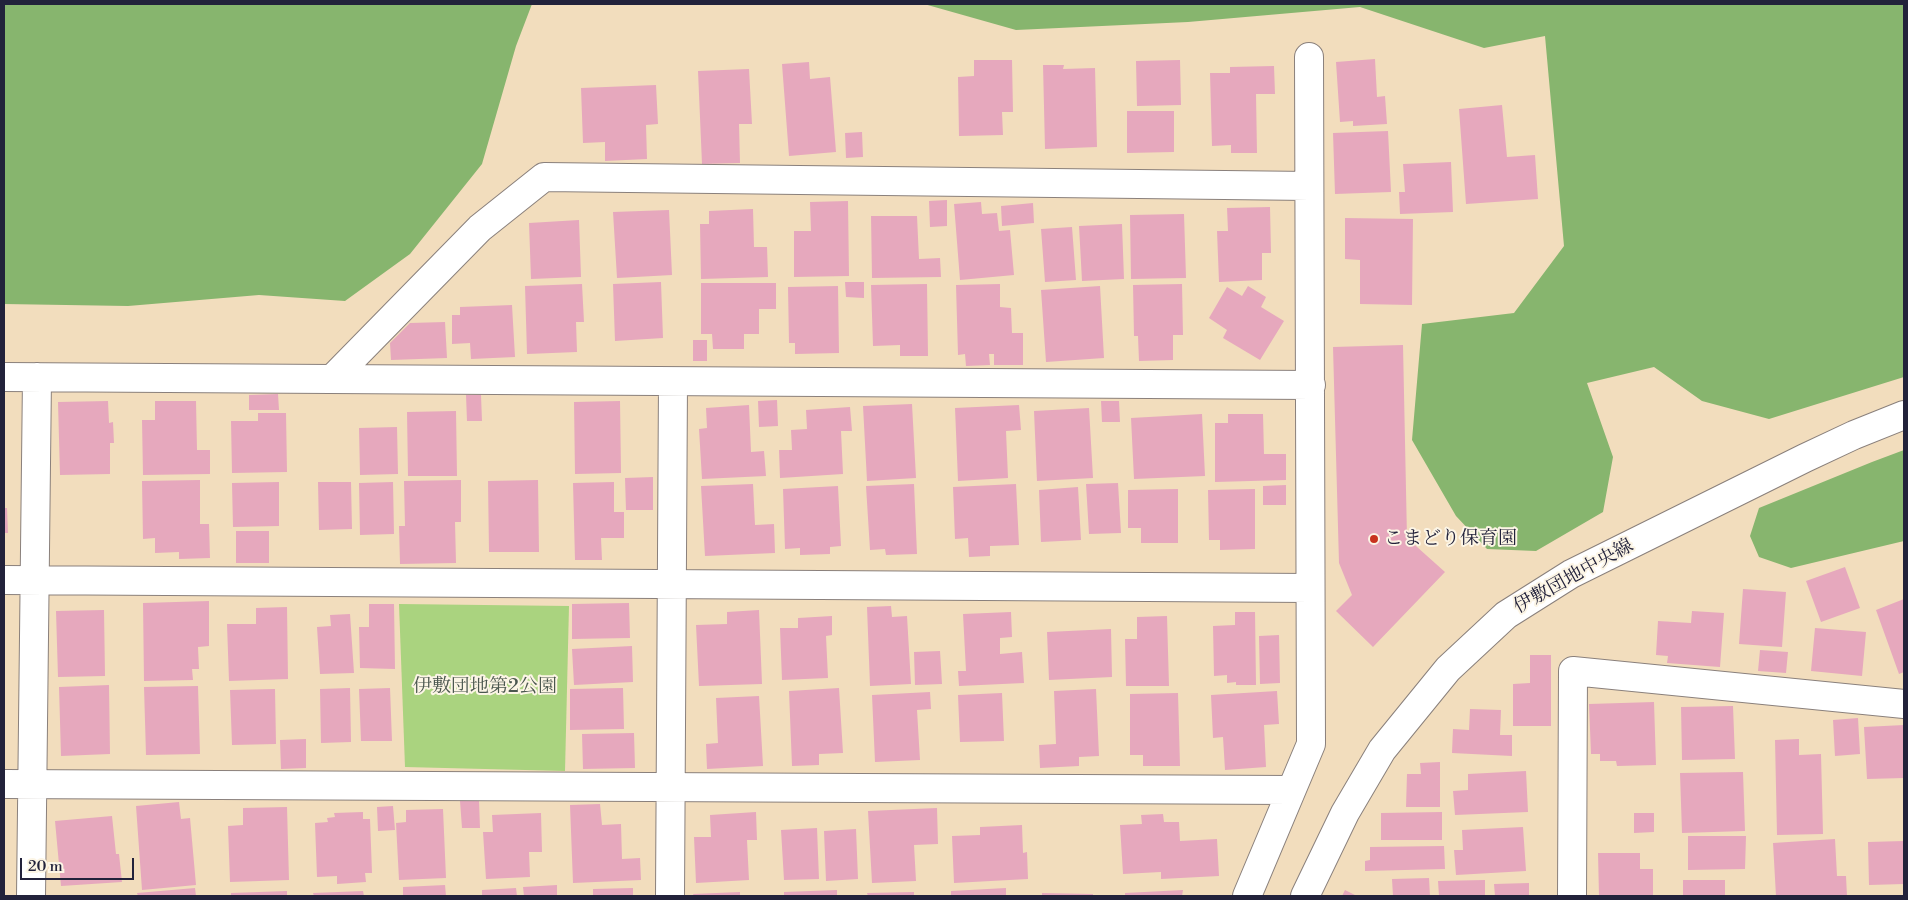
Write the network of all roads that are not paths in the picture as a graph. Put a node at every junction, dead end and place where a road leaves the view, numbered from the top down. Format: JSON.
{"nodes":[{"id":1,"x":1309,"y":57,"type":"dead end"},
{"id":2,"x":1309,"y":186,"type":"junction"},
{"id":3,"x":4,"y":377,"type":"edge"},
{"id":4,"x":37,"y":378,"type":"junction"},
{"id":5,"x":332,"y":379,"type":"junction"},
{"id":6,"x":673,"y":382,"type":"junction"},
{"id":7,"x":1311,"y":385,"type":"junction"},
{"id":8,"x":1904,"y":415,"type":"edge"},
{"id":9,"x":4,"y":580,"type":"edge"},
{"id":10,"x":34,"y":580,"type":"junction"},
{"id":11,"x":671,"y":584,"type":"junction"},
{"id":12,"x":1310,"y":588,"type":"junction"},
{"id":13,"x":1904,"y":704,"type":"edge"},
{"id":14,"x":4,"y":784,"type":"edge"},
{"id":15,"x":32,"y":784,"type":"junction"},
{"id":16,"x":670,"y":787,"type":"junction"},
{"id":17,"x":1290,"y":790,"type":"junction"},
{"id":18,"x":31,"y":896,"type":"edge"},
{"id":19,"x":670,"y":896,"type":"edge"},
{"id":20,"x":1247,"y":896,"type":"edge"},
{"id":21,"x":1305,"y":896,"type":"edge"},
{"id":22,"x":1572,"y":896,"type":"edge"}],
"edges":[{"from":1,"to":2,"type":"street"},
{"from":2,"to":5,"type":"street"},
{"from":2,"to":7,"type":"street"},
{"from":3,"to":4,"type":"street"},
{"from":4,"to":5,"type":"street"},
{"from":4,"to":10,"type":"street"},
{"from":5,"to":6,"type":"street"},
{"from":6,"to":7,"type":"street"},
{"from":6,"to":11,"type":"street"},
{"from":7,"to":12,"type":"street"},
{"from":8,"to":21,"type":"street","name":"伊敷団地中央線"},
{"from":9,"to":10,"type":"street"},
{"from":10,"to":11,"type":"street"},
{"from":10,"to":15,"type":"street"},
{"from":11,"to":12,"type":"street"},
{"from":11,"to":16,"type":"street"},
{"from":12,"to":17,"type":"street"},
{"from":13,"to":22,"type":"street"},
{"from":14,"to":15,"type":"street"},
{"from":15,"to":16,"type":"street"},
{"from":15,"to":18,"type":"street"},
{"from":16,"to":17,"type":"street"},
{"from":16,"to":19,"type":"street"},
{"from":17,"to":20,"type":"street"}]}
